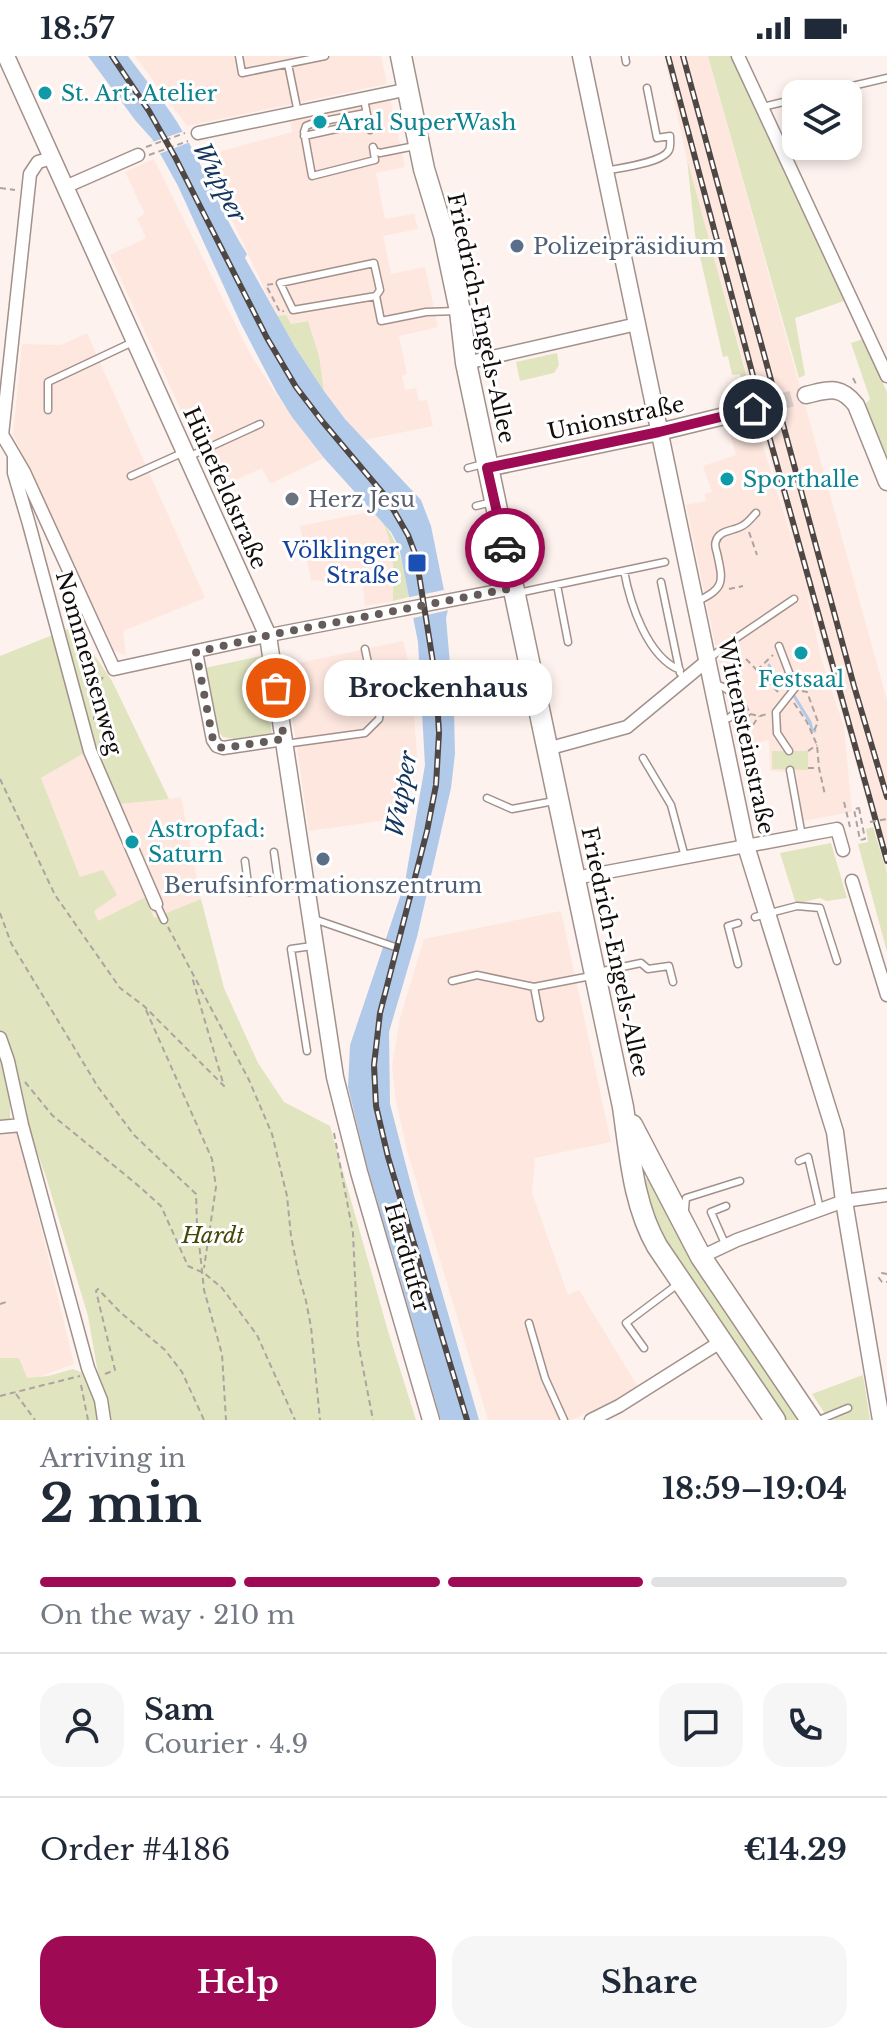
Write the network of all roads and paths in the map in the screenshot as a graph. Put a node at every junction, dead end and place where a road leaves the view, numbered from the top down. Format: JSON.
{"nodes":[{"id":1,"x":6,"y":56,"type":"edge"},
{"id":2,"x":239,"y":56,"type":"edge"},
{"id":3,"x":325,"y":56,"type":"edge"},
{"id":4,"x":401,"y":56,"type":"edge"},
{"id":5,"x":581,"y":56,"type":"edge"},
{"id":6,"x":738,"y":56,"type":"edge"},
{"id":7,"x":288,"y":64,"type":"junction"},
{"id":8,"x":887,"y":78,"type":"edge"},
{"id":9,"x":862,"y":84,"type":"edge"},
{"id":10,"x":647,"y":88,"type":"dead end"},
{"id":11,"x":409,"y":89,"type":"junction"},
{"id":12,"x":364,"y":99,"type":"junction"},
{"id":13,"x":782,"y":102,"type":"edge"},
{"id":14,"x":762,"y":107,"type":"junction"},
{"id":15,"x":298,"y":113,"type":"junction"},
{"id":16,"x":366,"y":113,"type":"junction"},
{"id":17,"x":329,"y":120,"type":"dead end"},
{"id":18,"x":311,"y":124,"type":"dead end"},
{"id":19,"x":197,"y":133,"type":"junction"},
{"id":20,"x":304,"y":136,"type":"junction"},
{"id":21,"x":419,"y":145,"type":"junction"},
{"id":22,"x":145,"y":152,"type":"junction"},
{"id":23,"x":52,"y":158,"type":"junction"},
{"id":24,"x":605,"y":171,"type":"junction"},
{"id":25,"x":65,"y":187,"type":"junction"},
{"id":26,"x":0,"y":188,"type":"edge"},
{"id":27,"x":27,"y":191,"type":"junction"},
{"id":28,"x":280,"y":283,"type":"junction"},
{"id":29,"x":376,"y":296,"type":"junction"},
{"id":30,"x":293,"y":310,"type":"junction"},
{"id":31,"x":460,"y":311,"type":"junction"},
{"id":32,"x":637,"y":324,"type":"junction"},
{"id":33,"x":135,"y":341,"type":"junction"},
{"id":34,"x":466,"y":363,"type":"junction"},
{"id":35,"x":887,"y":376,"type":"edge"},
{"id":36,"x":853,"y":378,"type":"dead end"},
{"id":37,"x":859,"y":391,"type":"dead end"},
{"id":38,"x":806,"y":395,"type":"tunnel mouth"},
{"id":39,"x":753,"y":409,"type":"tunnel mouth"},
{"id":40,"x":48,"y":410,"type":"dead end"},
{"id":41,"x":260,"y":424,"type":"dead end"},
{"id":42,"x":659,"y":432,"type":"junction"},
{"id":43,"x":1,"y":433,"type":"edge"},
{"id":44,"x":187,"y":454,"type":"junction"},
{"id":45,"x":14,"y":456,"type":"junction"},
{"id":46,"x":480,"y":466,"type":"junction"},
{"id":47,"x":131,"y":476,"type":"dead end"},
{"id":48,"x":887,"y":482,"type":"edge"},
{"id":49,"x":756,"y":513,"type":"dead end"},
{"id":50,"x":746,"y":523,"type":"junction"},
{"id":51,"x":757,"y":555,"type":"dead end"},
{"id":52,"x":665,"y":562,"type":"dead end"},
{"id":53,"x":624,"y":571,"type":"junction"},
{"id":54,"x":661,"y":582,"type":"dead end"},
{"id":55,"x":557,"y":585,"type":"junction"},
{"id":56,"x":743,"y":586,"type":"dead end"},
{"id":57,"x":514,"y":591,"type":"junction"},
{"id":58,"x":716,"y":592,"type":"junction"},
{"id":59,"x":794,"y":599,"type":"dead end"},
{"id":60,"x":696,"y":602,"type":"junction"},
{"id":61,"x":268,"y":636,"type":"junction"},
{"id":62,"x":568,"y":642,"type":"dead end"},
{"id":63,"x":779,"y":646,"type":"joint"},
{"id":64,"x":365,"y":649,"type":"dead end"},
{"id":65,"x":196,"y":652,"type":"junction"},
{"id":66,"x":746,"y":659,"type":"dead end"},
{"id":67,"x":708,"y":660,"type":"junction"},
{"id":68,"x":114,"y":669,"type":"junction"},
{"id":69,"x":757,"y":671,"type":"junction"},
{"id":70,"x":681,"y":675,"type":"junction"},
{"id":71,"x":371,"y":677,"type":"dead end"},
{"id":72,"x":382,"y":682,"type":"dead end"},
{"id":73,"x":795,"y":688,"type":"junction"},
{"id":74,"x":787,"y":697,"type":"junction"},
{"id":75,"x":758,"y":716,"type":"dead end"},
{"id":76,"x":753,"y":725,"type":"dead end"},
{"id":77,"x":93,"y":727,"type":"dead end"},
{"id":78,"x":813,"y":732,"type":"junction"},
{"id":79,"x":284,"y":742,"type":"junction"},
{"id":80,"x":817,"y":745,"type":"junction"},
{"id":81,"x":547,"y":749,"type":"junction"},
{"id":82,"x":789,"y":751,"type":"dead end"},
{"id":83,"x":808,"y":751,"type":"dead end"},
{"id":84,"x":643,"y":758,"type":"dead end"},
{"id":85,"x":808,"y":768,"type":"dead end"},
{"id":86,"x":819,"y":768,"type":"junction"},
{"id":87,"x":790,"y":770,"type":"dead end"},
{"id":88,"x":0,"y":779,"type":"edge"},
{"id":89,"x":825,"y":795,"type":"dead end"},
{"id":90,"x":487,"y":798,"type":"dead end"},
{"id":91,"x":558,"y":801,"type":"junction"},
{"id":92,"x":844,"y":802,"type":"dead end"},
{"id":93,"x":887,"y":819,"type":"edge"},
{"id":94,"x":862,"y":824,"type":"junction"},
{"id":95,"x":853,"y":826,"type":"junction"},
{"id":96,"x":802,"y":836,"type":"junction"},
{"id":97,"x":746,"y":846,"type":"junction"},
{"id":98,"x":843,"y":850,"type":"dead end"},
{"id":99,"x":274,"y":852,"type":"dead end"},
{"id":100,"x":685,"y":857,"type":"junction"},
{"id":101,"x":245,"y":861,"type":"dead end"},
{"id":102,"x":575,"y":878,"type":"junction"},
{"id":103,"x":852,"y":881,"type":"dead end"},
{"id":104,"x":306,"y":884,"type":"junction"},
{"id":105,"x":279,"y":888,"type":"junction"},
{"id":106,"x":156,"y":904,"type":"joint"},
{"id":107,"x":0,"y":913,"type":"edge"},
{"id":108,"x":761,"y":916,"type":"junction"},
{"id":109,"x":311,"y":918,"type":"junction"},
{"id":110,"x":164,"y":920,"type":"joint"},
{"id":111,"x":738,"y":923,"type":"dead end"},
{"id":112,"x":315,"y":946,"type":"junction"},
{"id":113,"x":395,"y":947,"type":"dead end"},
{"id":114,"x":837,"y":961,"type":"dead end"},
{"id":115,"x":738,"y":964,"type":"dead end"},
{"id":116,"x":189,"y":970,"type":"junction"},
{"id":117,"x":595,"y":974,"type":"junction"},
{"id":118,"x":452,"y":981,"type":"dead end"},
{"id":119,"x":673,"y":982,"type":"dead end"},
{"id":120,"x":534,"y":987,"type":"junction"},
{"id":121,"x":887,"y":995,"type":"edge"},
{"id":122,"x":144,"y":1006,"type":"junction"},
{"id":123,"x":540,"y":1018,"type":"dead end"},
{"id":124,"x":0,"y":1038,"type":"edge"},
{"id":125,"x":307,"y":1051,"type":"dead end"},
{"id":126,"x":26,"y":1083,"type":"dead end"},
{"id":127,"x":342,"y":1106,"type":"joint"},
{"id":128,"x":623,"y":1107,"type":"junction"},
{"id":129,"x":22,"y":1125,"type":"junction"},
{"id":130,"x":0,"y":1127,"type":"edge"},
{"id":131,"x":334,"y":1134,"type":"dead end"},
{"id":132,"x":799,"y":1161,"type":"dead end"},
{"id":133,"x":658,"y":1177,"type":"junction"},
{"id":134,"x":740,"y":1181,"type":"dead end"},
{"id":135,"x":636,"y":1188,"type":"junction"},
{"id":136,"x":887,"y":1195,"type":"edge"},
{"id":137,"x":844,"y":1201,"type":"junction"},
{"id":138,"x":726,"y":1206,"type":"dead end"},
{"id":139,"x":820,"y":1209,"type":"junction"},
{"id":140,"x":726,"y":1246,"type":"junction"},
{"id":141,"x":701,"y":1257,"type":"junction"},
{"id":142,"x":204,"y":1273,"type":"junction"},
{"id":143,"x":887,"y":1274,"type":"edge"},
{"id":144,"x":681,"y":1282,"type":"junction"},
{"id":145,"x":887,"y":1282,"type":"edge"},
{"id":146,"x":9,"y":1301,"type":"dead end"},
{"id":147,"x":1,"y":1304,"type":"edge"},
{"id":148,"x":529,"y":1323,"type":"dead end"},
{"id":149,"x":722,"y":1341,"type":"junction"},
{"id":150,"x":644,"y":1348,"type":"dead end"},
{"id":151,"x":93,"y":1379,"type":"junction"},
{"id":152,"x":16,"y":1393,"type":"junction"},
{"id":153,"x":882,"y":1393,"type":"edge"},
{"id":154,"x":0,"y":1396,"type":"edge"},
{"id":155,"x":848,"y":1408,"type":"dead end"},
{"id":156,"x":771,"y":1419,"type":"edge"},
{"id":157,"x":35,"y":1420,"type":"edge"},
{"id":158,"x":88,"y":1420,"type":"edge"},
{"id":159,"x":104,"y":1420,"type":"edge"},
{"id":160,"x":204,"y":1420,"type":"edge"},
{"id":161,"x":226,"y":1420,"type":"edge"},
{"id":162,"x":295,"y":1420,"type":"edge"},
{"id":163,"x":320,"y":1420,"type":"edge"},
{"id":164,"x":373,"y":1420,"type":"edge"},
{"id":165,"x":431,"y":1420,"type":"edge"},
{"id":166,"x":564,"y":1420,"type":"edge"},
{"id":167,"x":591,"y":1420,"type":"edge"},
{"id":168,"x":811,"y":1420,"type":"edge"},
{"id":169,"x":819,"y":1420,"type":"edge"},
{"id":170,"x":881,"y":1420,"type":"edge"}],
"edges":[{"from":1,"to":23,"type":"street","name":"Hünefeldstraße"},
{"from":2,"to":7,"type":"lane"},
{"from":3,"to":7,"type":"lane"},
{"from":4,"to":11,"type":"main road","name":"Friedrich-Engels-Allee"},
{"from":5,"to":24,"type":"street","name":"Wittensteinstraße"},
{"from":6,"to":14,"type":"street"},
{"from":7,"to":15,"type":"lane"},
{"from":8,"to":9,"type":"lane"},
{"from":10,"to":24,"type":"lane"},
{"from":11,"to":12,"type":"street"},
{"from":11,"to":21,"type":"main road","name":"Friedrich-Engels-Allee"},
{"from":12,"to":15,"type":"street"},
{"from":12,"to":16,"type":"lane"},
{"from":13,"to":14,"type":"lane"},
{"from":14,"to":35,"type":"street"},
{"from":15,"to":19,"type":"street"},
{"from":16,"to":17,"type":"lane"},
{"from":16,"to":20,"type":"lane"},
{"from":18,"to":20,"type":"lane"},
{"from":19,"to":22,"type":"path"},
{"from":19,"to":22,"type":"path"},
{"from":20,"to":21,"type":"lane"},
{"from":21,"to":31,"type":"main road","name":"Friedrich-Engels-Allee"},
{"from":22,"to":25,"type":"street"},
{"from":23,"to":25,"type":"street","name":"Hünefeldstraße"},
{"from":23,"to":27,"type":"street"},
{"from":24,"to":32,"type":"street","name":"Wittensteinstraße"},
{"from":25,"to":33,"type":"street","name":"Hünefeldstraße"},
{"from":26,"to":27,"type":"path"},
{"from":27,"to":43,"type":"street"},
{"from":28,"to":29,"type":"lane"},
{"from":28,"to":30,"type":"lane"},
{"from":28,"to":30,"type":"path"},
{"from":29,"to":30,"type":"lane"},
{"from":29,"to":31,"type":"lane"},
{"from":31,"to":34,"type":"main road","name":"Friedrich-Engels-Allee"},
{"from":32,"to":34,"type":"street"},
{"from":32,"to":42,"type":"street","name":"Wittensteinstraße"},
{"from":33,"to":40,"type":"lane"},
{"from":33,"to":44,"type":"street","name":"Hünefeldstraße"},
{"from":34,"to":46,"type":"main road","name":"Friedrich-Engels-Allee"},
{"from":36,"to":37,"type":"path"},
{"from":38,"to":48,"type":"street"},
{"from":39,"to":42,"type":"street","name":"Unionstraße"},
{"from":41,"to":44,"type":"lane"},
{"from":42,"to":46,"type":"street","name":"Unionstraße"},
{"from":42,"to":60,"type":"street","name":"Wittensteinstraße"},
{"from":43,"to":45,"type":"street"},
{"from":44,"to":47,"type":"lane"},
{"from":44,"to":61,"type":"street","name":"Hünefeldstraße"},
{"from":45,"to":68,"type":"street"},
{"from":45,"to":106,"type":"street","name":"Nommensenweg"},
{"from":46,"to":57,"type":"main road","name":"Friedrich-Engels-Allee"},
{"from":49,"to":50,"type":"lane"},
{"from":50,"to":51,"type":"path"},
{"from":50,"to":58,"type":"lane"},
{"from":52,"to":53,"type":"lane"},
{"from":53,"to":55,"type":"lane"},
{"from":53,"to":70,"type":"lane"},
{"from":54,"to":70,"type":"lane"},
{"from":55,"to":57,"type":"lane"},
{"from":55,"to":62,"type":"lane"},
{"from":56,"to":58,"type":"path"},
{"from":57,"to":61,"type":"street"},
{"from":57,"to":81,"type":"main road","name":"Friedrich-Engels-Allee"},
{"from":58,"to":60,"type":"lane"},
{"from":59,"to":67,"type":"lane"},
{"from":60,"to":67,"type":"street","name":"Wittensteinstraße"},
{"from":61,"to":65,"type":"street"},
{"from":61,"to":79,"type":"street","name":"Hünefeldstraße"},
{"from":63,"to":69,"type":"path"},
{"from":63,"to":73,"type":"lane"},
{"from":64,"to":71,"type":"lane"},
{"from":65,"to":68,"type":"street"},
{"from":65,"to":79,"type":"street"},
{"from":66,"to":69,"type":"path"},
{"from":67,"to":70,"type":"street"},
{"from":67,"to":97,"type":"street","name":"Wittensteinstraße"},
{"from":68,"to":77,"type":"path"},
{"from":69,"to":74,"type":"path"},
{"from":70,"to":81,"type":"street"},
{"from":72,"to":79,"type":"lane"},
{"from":73,"to":74,"type":"lane"},
{"from":73,"to":78,"type":"path"},
{"from":74,"to":78,"type":"path"},
{"from":74,"to":82,"type":"lane"},
{"from":75,"to":76,"type":"path"},
{"from":78,"to":80,"type":"path"},
{"from":79,"to":104,"type":"street","name":"Hünefeldstraße"},
{"from":80,"to":83,"type":"path"},
{"from":80,"to":86,"type":"path"},
{"from":81,"to":91,"type":"main road","name":"Friedrich-Engels-Allee"},
{"from":84,"to":100,"type":"lane"},
{"from":85,"to":86,"type":"path"},
{"from":86,"to":89,"type":"path"},
{"from":87,"to":96,"type":"lane"},
{"from":88,"to":122,"type":"path"},
{"from":90,"to":91,"type":"lane"},
{"from":91,"to":102,"type":"main road","name":"Friedrich-Engels-Allee"},
{"from":92,"to":95,"type":"path"},
{"from":93,"to":94,"type":"path","bridge":true},
{"from":94,"to":95,"type":"path"},
{"from":94,"to":95,"type":"path"},
{"from":96,"to":97,"type":"street"},
{"from":96,"to":98,"type":"street"},
{"from":97,"to":100,"type":"street"},
{"from":97,"to":108,"type":"street","name":"Wittensteinstraße"},
{"from":99,"to":105,"type":"lane"},
{"from":100,"to":102,"type":"street"},
{"from":101,"to":105,"type":"lane"},
{"from":102,"to":117,"type":"main road","name":"Friedrich-Engels-Allee"},
{"from":103,"to":121,"type":"street"},
{"from":104,"to":105,"type":"lane"},
{"from":104,"to":109,"type":"street","name":"Hünefeldstraße"},
{"from":106,"to":110,"type":"lane","name":"Nommensenweg"},
{"from":107,"to":142,"type":"path"},
{"from":108,"to":114,"type":"lane"},
{"from":108,"to":137,"type":"street","name":"Wittensteinstraße"},
{"from":109,"to":112,"type":"street","name":"Hünefeldstraße"},
{"from":109,"to":113,"type":"lane"},
{"from":110,"to":116,"type":"path"},
{"from":111,"to":115,"type":"lane"},
{"from":112,"to":125,"type":"lane"},
{"from":112,"to":127,"type":"street","name":"Hünefeldstraße"},
{"from":116,"to":122,"type":"path"},
{"from":116,"to":163,"type":"path"},
{"from":117,"to":119,"type":"lane"},
{"from":117,"to":120,"type":"lane"},
{"from":117,"to":128,"type":"main road","name":"Friedrich-Engels-Allee"},
{"from":118,"to":120,"type":"lane"},
{"from":120,"to":123,"type":"lane"},
{"from":122,"to":142,"type":"path"},
{"from":124,"to":129,"type":"street"},
{"from":126,"to":142,"type":"path"},
{"from":127,"to":165,"type":"street","name":"Hardtufer"},
{"from":128,"to":133,"type":"main road","name":"Friedrich-Engels-Allee"},
{"from":128,"to":135,"type":"main road","name":"Friedrich-Engels-Allee"},
{"from":129,"to":130,"type":"street"},
{"from":129,"to":151,"type":"street"},
{"from":131,"to":164,"type":"path"},
{"from":132,"to":139,"type":"lane"},
{"from":133,"to":135,"type":"main road"},
{"from":133,"to":141,"type":"main road","name":"Friedrich-Engels-Allee"},
{"from":134,"to":141,"type":"lane"},
{"from":135,"to":144,"type":"main road","name":"Friedrich-Engels-Allee"},
{"from":136,"to":137,"type":"street"},
{"from":137,"to":139,"type":"street"},
{"from":137,"to":153,"type":"street","name":"Wittensteinstraße"},
{"from":138,"to":140,"type":"lane"},
{"from":139,"to":140,"type":"street"},
{"from":140,"to":141,"type":"street"},
{"from":141,"to":168,"type":"main road","name":"Friedrich-Engels-Allee"},
{"from":142,"to":161,"type":"path"},
{"from":142,"to":162,"type":"path"},
{"from":143,"to":145,"type":"path"},
{"from":144,"to":149,"type":"main road","name":"Friedrich-Engels-Allee"},
{"from":144,"to":150,"type":"lane"},
{"from":146,"to":147,"type":"path"},
{"from":148,"to":166,"type":"lane"},
{"from":149,"to":156,"type":"main road","name":"Friedrich-Engels-Allee"},
{"from":149,"to":167,"type":"street"},
{"from":151,"to":159,"type":"street"},
{"from":151,"to":160,"type":"path"},
{"from":152,"to":154,"type":"path"},
{"from":152,"to":157,"type":"path"},
{"from":152,"to":158,"type":"path"},
{"from":153,"to":170,"type":"street","name":"Wittensteinstraße"},
{"from":155,"to":169,"type":"lane"}]}
